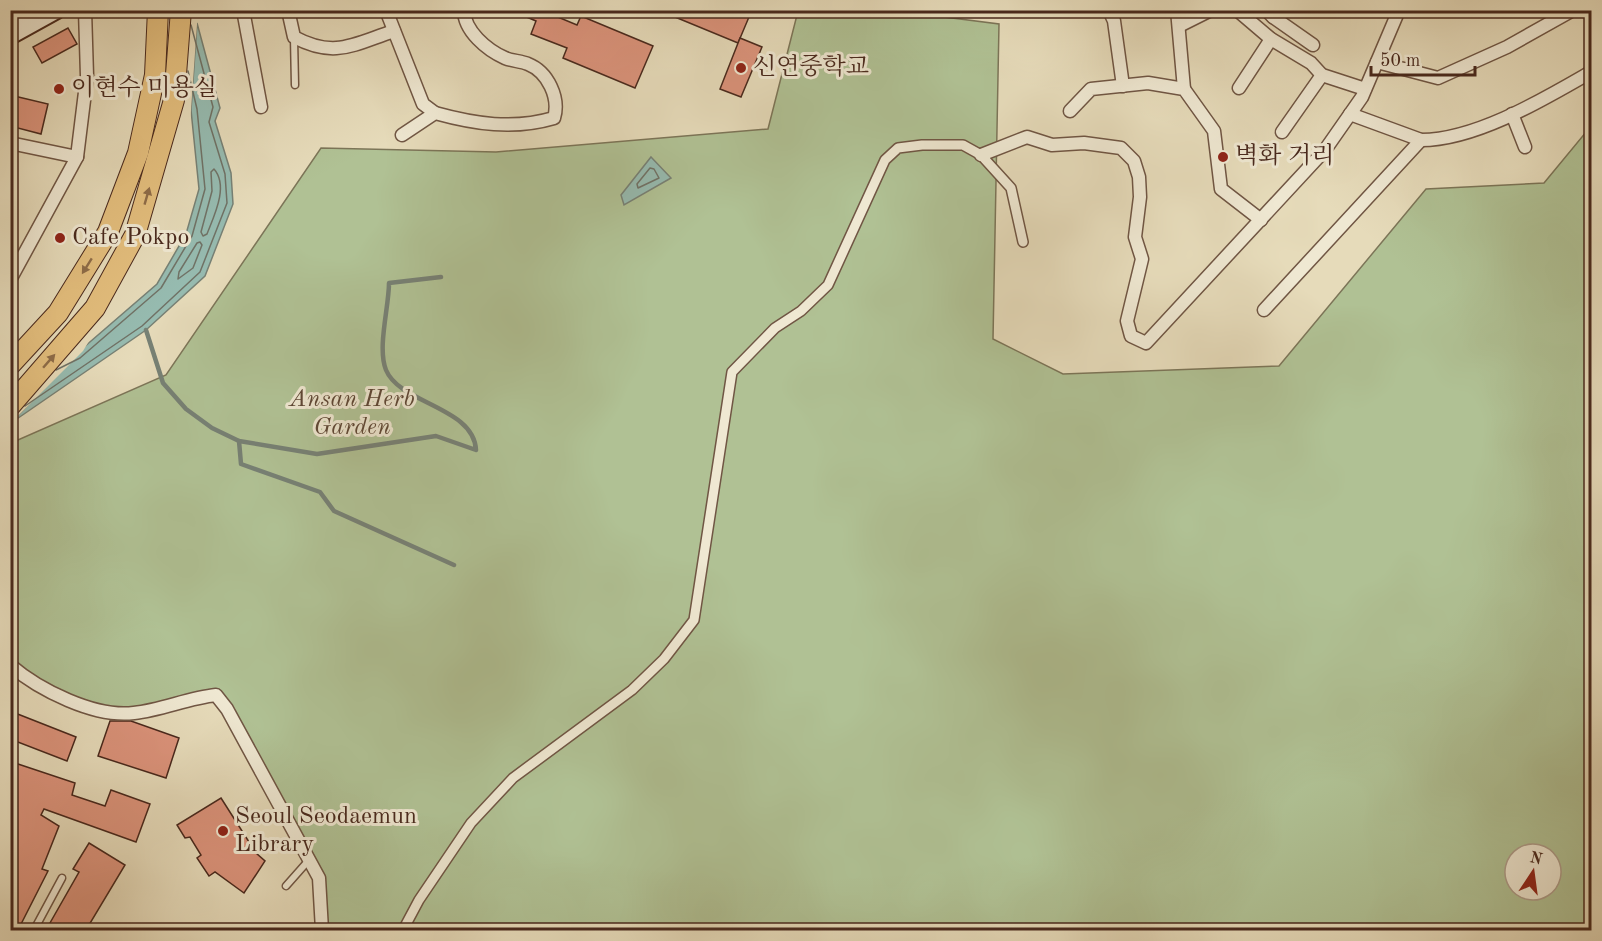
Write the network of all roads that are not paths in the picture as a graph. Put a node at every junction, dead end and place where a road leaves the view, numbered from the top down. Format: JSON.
{"nodes":[{"id":1,"x":33,"y":10,"type":"edge"},
{"id":2,"x":57,"y":10,"type":"edge"},
{"id":3,"x":85,"y":10,"type":"edge"},
{"id":4,"x":158,"y":10,"type":"edge"},
{"id":5,"x":181,"y":10,"type":"edge"},
{"id":6,"x":243,"y":10,"type":"edge"},
{"id":7,"x":288,"y":10,"type":"edge"},
{"id":8,"x":386,"y":10,"type":"edge"},
{"id":9,"x":464,"y":10,"type":"edge"},
{"id":10,"x":1109,"y":10,"type":"edge"},
{"id":11,"x":1177,"y":10,"type":"edge"},
{"id":12,"x":1210,"y":10,"type":"edge"},
{"id":13,"x":1237,"y":10,"type":"edge"},
{"id":14,"x":1399,"y":10,"type":"edge"},
{"id":15,"x":1573,"y":10,"type":"edge"},
{"id":16,"x":1273,"y":13,"type":"edge"},
{"id":17,"x":1559,"y":15,"type":"edge"},
{"id":18,"x":10,"y":22,"type":"edge"},
{"id":19,"x":1179,"y":26,"type":"junction"},
{"id":20,"x":394,"y":31,"type":"junction"},
{"id":21,"x":10,"y":36,"type":"edge"},
{"id":22,"x":294,"y":37,"type":"junction"},
{"id":23,"x":1271,"y":39,"type":"junction"},
{"id":24,"x":1313,"y":45,"type":"dead end"},
{"id":25,"x":1377,"y":62,"type":"junction"},
{"id":26,"x":1591,"y":72,"type":"edge"},
{"id":27,"x":1322,"y":75,"type":"junction"},
{"id":28,"x":295,"y":85,"type":"dead end"},
{"id":29,"x":1123,"y":86,"type":"junction"},
{"id":30,"x":1239,"y":87,"type":"dead end"},
{"id":31,"x":1184,"y":89,"type":"junction"},
{"id":32,"x":1365,"y":89,"type":"junction"},
{"id":33,"x":261,"y":107,"type":"dead end"},
{"id":34,"x":1070,"y":111,"type":"dead end"},
{"id":35,"x":435,"y":114,"type":"junction"},
{"id":36,"x":1350,"y":114,"type":"junction"},
{"id":37,"x":1512,"y":114,"type":"junction"},
{"id":38,"x":1282,"y":132,"type":"dead end"},
{"id":39,"x":402,"y":135,"type":"dead end"},
{"id":40,"x":1421,"y":140,"type":"junction"},
{"id":41,"x":10,"y":143,"type":"edge"},
{"id":42,"x":1525,"y":147,"type":"dead end"},
{"id":43,"x":981,"y":155,"type":"junction"},
{"id":44,"x":77,"y":157,"type":"junction"},
{"id":45,"x":1261,"y":220,"type":"junction"},
{"id":46,"x":1023,"y":242,"type":"dead end"},
{"id":47,"x":10,"y":280,"type":"edge"},
{"id":48,"x":1264,"y":309,"type":"dead end"},
{"id":49,"x":10,"y":364,"type":"edge"},
{"id":50,"x":10,"y":406,"type":"edge"},
{"id":51,"x":10,"y":665,"type":"edge"},
{"id":52,"x":309,"y":860,"type":"junction"},
{"id":53,"x":62,"y":878,"type":"dead end"},
{"id":54,"x":286,"y":886,"type":"dead end"},
{"id":55,"x":34,"y":930,"type":"edge"},
{"id":56,"x":322,"y":930,"type":"edge"},
{"id":57,"x":403,"y":930,"type":"edge"}],
"edges":[{"from":1,"to":18,"type":"main road"},
{"from":2,"to":21,"type":"main road"},
{"from":3,"to":44,"type":"street"},
{"from":4,"to":49,"type":"highway","one_way":true},
{"from":50,"to":5,"type":"highway","one_way":true},
{"from":6,"to":33,"type":"street"},
{"from":7,"to":22,"type":"street"},
{"from":8,"to":20,"type":"street"},
{"from":9,"to":35,"type":"street"},
{"from":10,"to":29,"type":"street"},
{"from":11,"to":19,"type":"street"},
{"from":12,"to":19,"type":"street"},
{"from":13,"to":23,"type":"street"},
{"from":14,"to":25,"type":"street"},
{"from":15,"to":17,"type":"street"},
{"from":16,"to":24,"type":"street"},
{"from":17,"to":25,"type":"street"},
{"from":19,"to":31,"type":"street"},
{"from":20,"to":22,"type":"street"},
{"from":20,"to":35,"type":"street"},
{"from":22,"to":28,"type":"lane"},
{"from":23,"to":27,"type":"street"},
{"from":23,"to":30,"type":"street"},
{"from":25,"to":32,"type":"street"},
{"from":26,"to":37,"type":"street"},
{"from":27,"to":32,"type":"street"},
{"from":27,"to":38,"type":"street"},
{"from":29,"to":31,"type":"street"},
{"from":29,"to":34,"type":"street"},
{"from":31,"to":45,"type":"street"},
{"from":32,"to":36,"type":"street"},
{"from":35,"to":39,"type":"street"},
{"from":36,"to":40,"type":"street"},
{"from":36,"to":45,"type":"street"},
{"from":37,"to":40,"type":"street"},
{"from":37,"to":42,"type":"street"},
{"from":40,"to":48,"type":"street"},
{"from":41,"to":44,"type":"street"},
{"from":43,"to":45,"type":"street"},
{"from":43,"to":46,"type":"street"},
{"from":43,"to":57,"type":"street"},
{"from":44,"to":47,"type":"street"},
{"from":51,"to":52,"type":"street"},
{"from":52,"to":54,"type":"lane"},
{"from":52,"to":56,"type":"street"},
{"from":53,"to":55,"type":"lane"}]}
